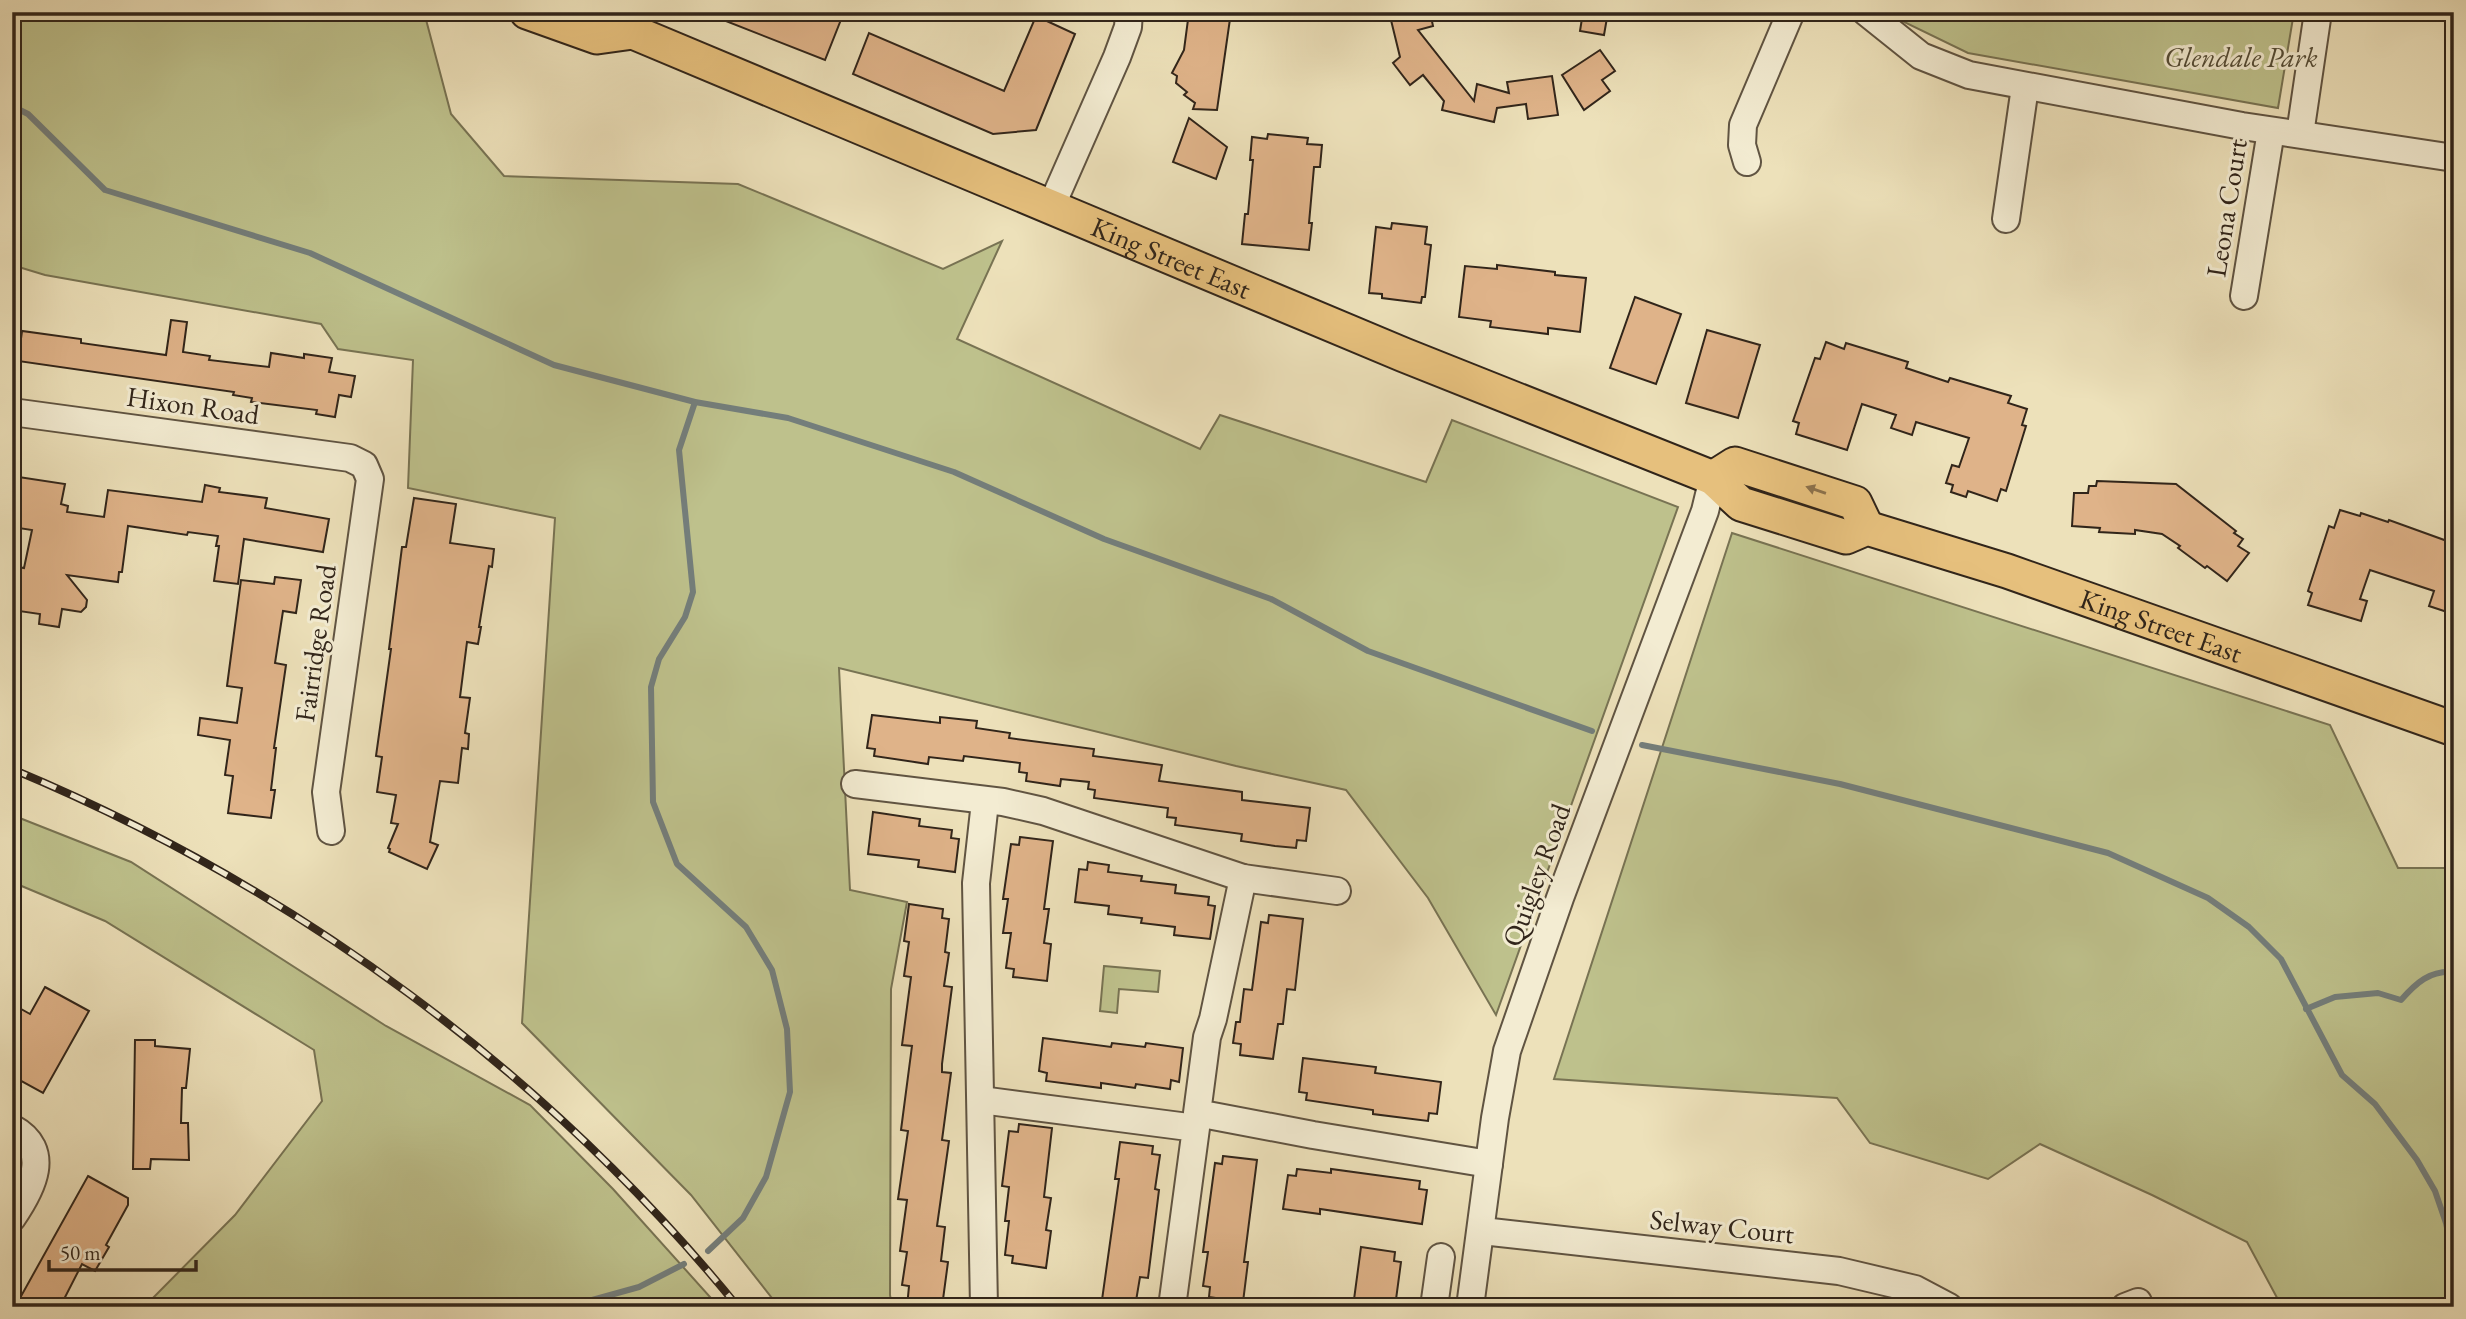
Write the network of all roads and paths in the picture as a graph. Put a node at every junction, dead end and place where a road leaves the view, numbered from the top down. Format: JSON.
{"nodes":[{"id":1,"x":527,"y":12,"type":"edge"},
{"id":2,"x":1129,"y":12,"type":"edge"},
{"id":3,"x":1791,"y":12,"type":"edge"},
{"id":4,"x":1866,"y":12,"type":"edge"},
{"id":5,"x":2318,"y":12,"type":"edge"},
{"id":6,"x":621,"y":22,"type":"edge"},
{"id":7,"x":2025,"y":88,"type":"junction"},
{"id":8,"x":2270,"y":131,"type":"junction"},
{"id":9,"x":2300,"y":134,"type":"junction"},
{"id":10,"x":2454,"y":158,"type":"edge"},
{"id":11,"x":1748,"y":162,"type":"dead end"},
{"id":12,"x":1051,"y":207,"type":"junction"},
{"id":13,"x":2006,"y":219,"type":"dead end"},
{"id":14,"x":2244,"y":296,"type":"dead end"},
{"id":15,"x":12,"y":412,"type":"edge"},
{"id":16,"x":363,"y":465,"type":"joint"},
{"id":17,"x":1713,"y":478,"type":"junction"},
{"id":18,"x":2454,"y":729,"type":"edge"},
{"id":19,"x":855,"y":784,"type":"dead end"},
{"id":20,"x":985,"y":802,"type":"junction"},
{"id":21,"x":331,"y":831,"type":"dead end"},
{"id":22,"x":1243,"y":878,"type":"junction"},
{"id":23,"x":1337,"y":891,"type":"dead end"},
{"id":24,"x":981,"y":1100,"type":"junction"},
{"id":25,"x":12,"y":1128,"type":"edge"},
{"id":26,"x":1489,"y":1164,"type":"junction"},
{"id":27,"x":12,"y":1218,"type":"edge"},
{"id":28,"x":1482,"y":1231,"type":"junction"},
{"id":29,"x":1441,"y":1257,"type":"dead end"},
{"id":30,"x":984,"y":1307,"type":"edge"},
{"id":31,"x":1172,"y":1307,"type":"edge"},
{"id":32,"x":1434,"y":1307,"type":"edge"},
{"id":33,"x":1470,"y":1307,"type":"edge"},
{"id":34,"x":1950,"y":1307,"type":"edge"}],
"edges":[{"from":1,"to":6,"type":"main road","name":"King Street East"},
{"from":2,"to":12,"type":"street"},
{"from":3,"to":11,"type":"street"},
{"from":4,"to":7,"type":"street"},
{"from":5,"to":9,"type":"street"},
{"from":6,"to":12,"type":"main road","name":"King Street East"},
{"from":7,"to":8,"type":"street"},
{"from":7,"to":13,"type":"street"},
{"from":8,"to":9,"type":"street"},
{"from":8,"to":14,"type":"street","name":"Leona Court"},
{"from":9,"to":10,"type":"street"},
{"from":12,"to":17,"type":"main road","name":"King Street East"},
{"from":15,"to":16,"type":"street","name":"Hixon Road"},
{"from":16,"to":21,"type":"street","name":"Fairridge Road"},
{"from":17,"to":18,"type":"main road","name":"King Street East"},
{"from":17,"to":26,"type":"street","name":"Quigley Road"},
{"from":19,"to":20,"type":"street"},
{"from":20,"to":22,"type":"street"},
{"from":20,"to":24,"type":"street"},
{"from":22,"to":23,"type":"street"},
{"from":22,"to":26,"type":"street"},
{"from":24,"to":30,"type":"street"},
{"from":24,"to":31,"type":"street"},
{"from":25,"to":27,"type":"street"},
{"from":26,"to":28,"type":"street","name":"Quigley Road"},
{"from":28,"to":33,"type":"street","name":"Quigley Road"},
{"from":28,"to":34,"type":"street","name":"Selway Court"},
{"from":29,"to":32,"type":"street"}]}
